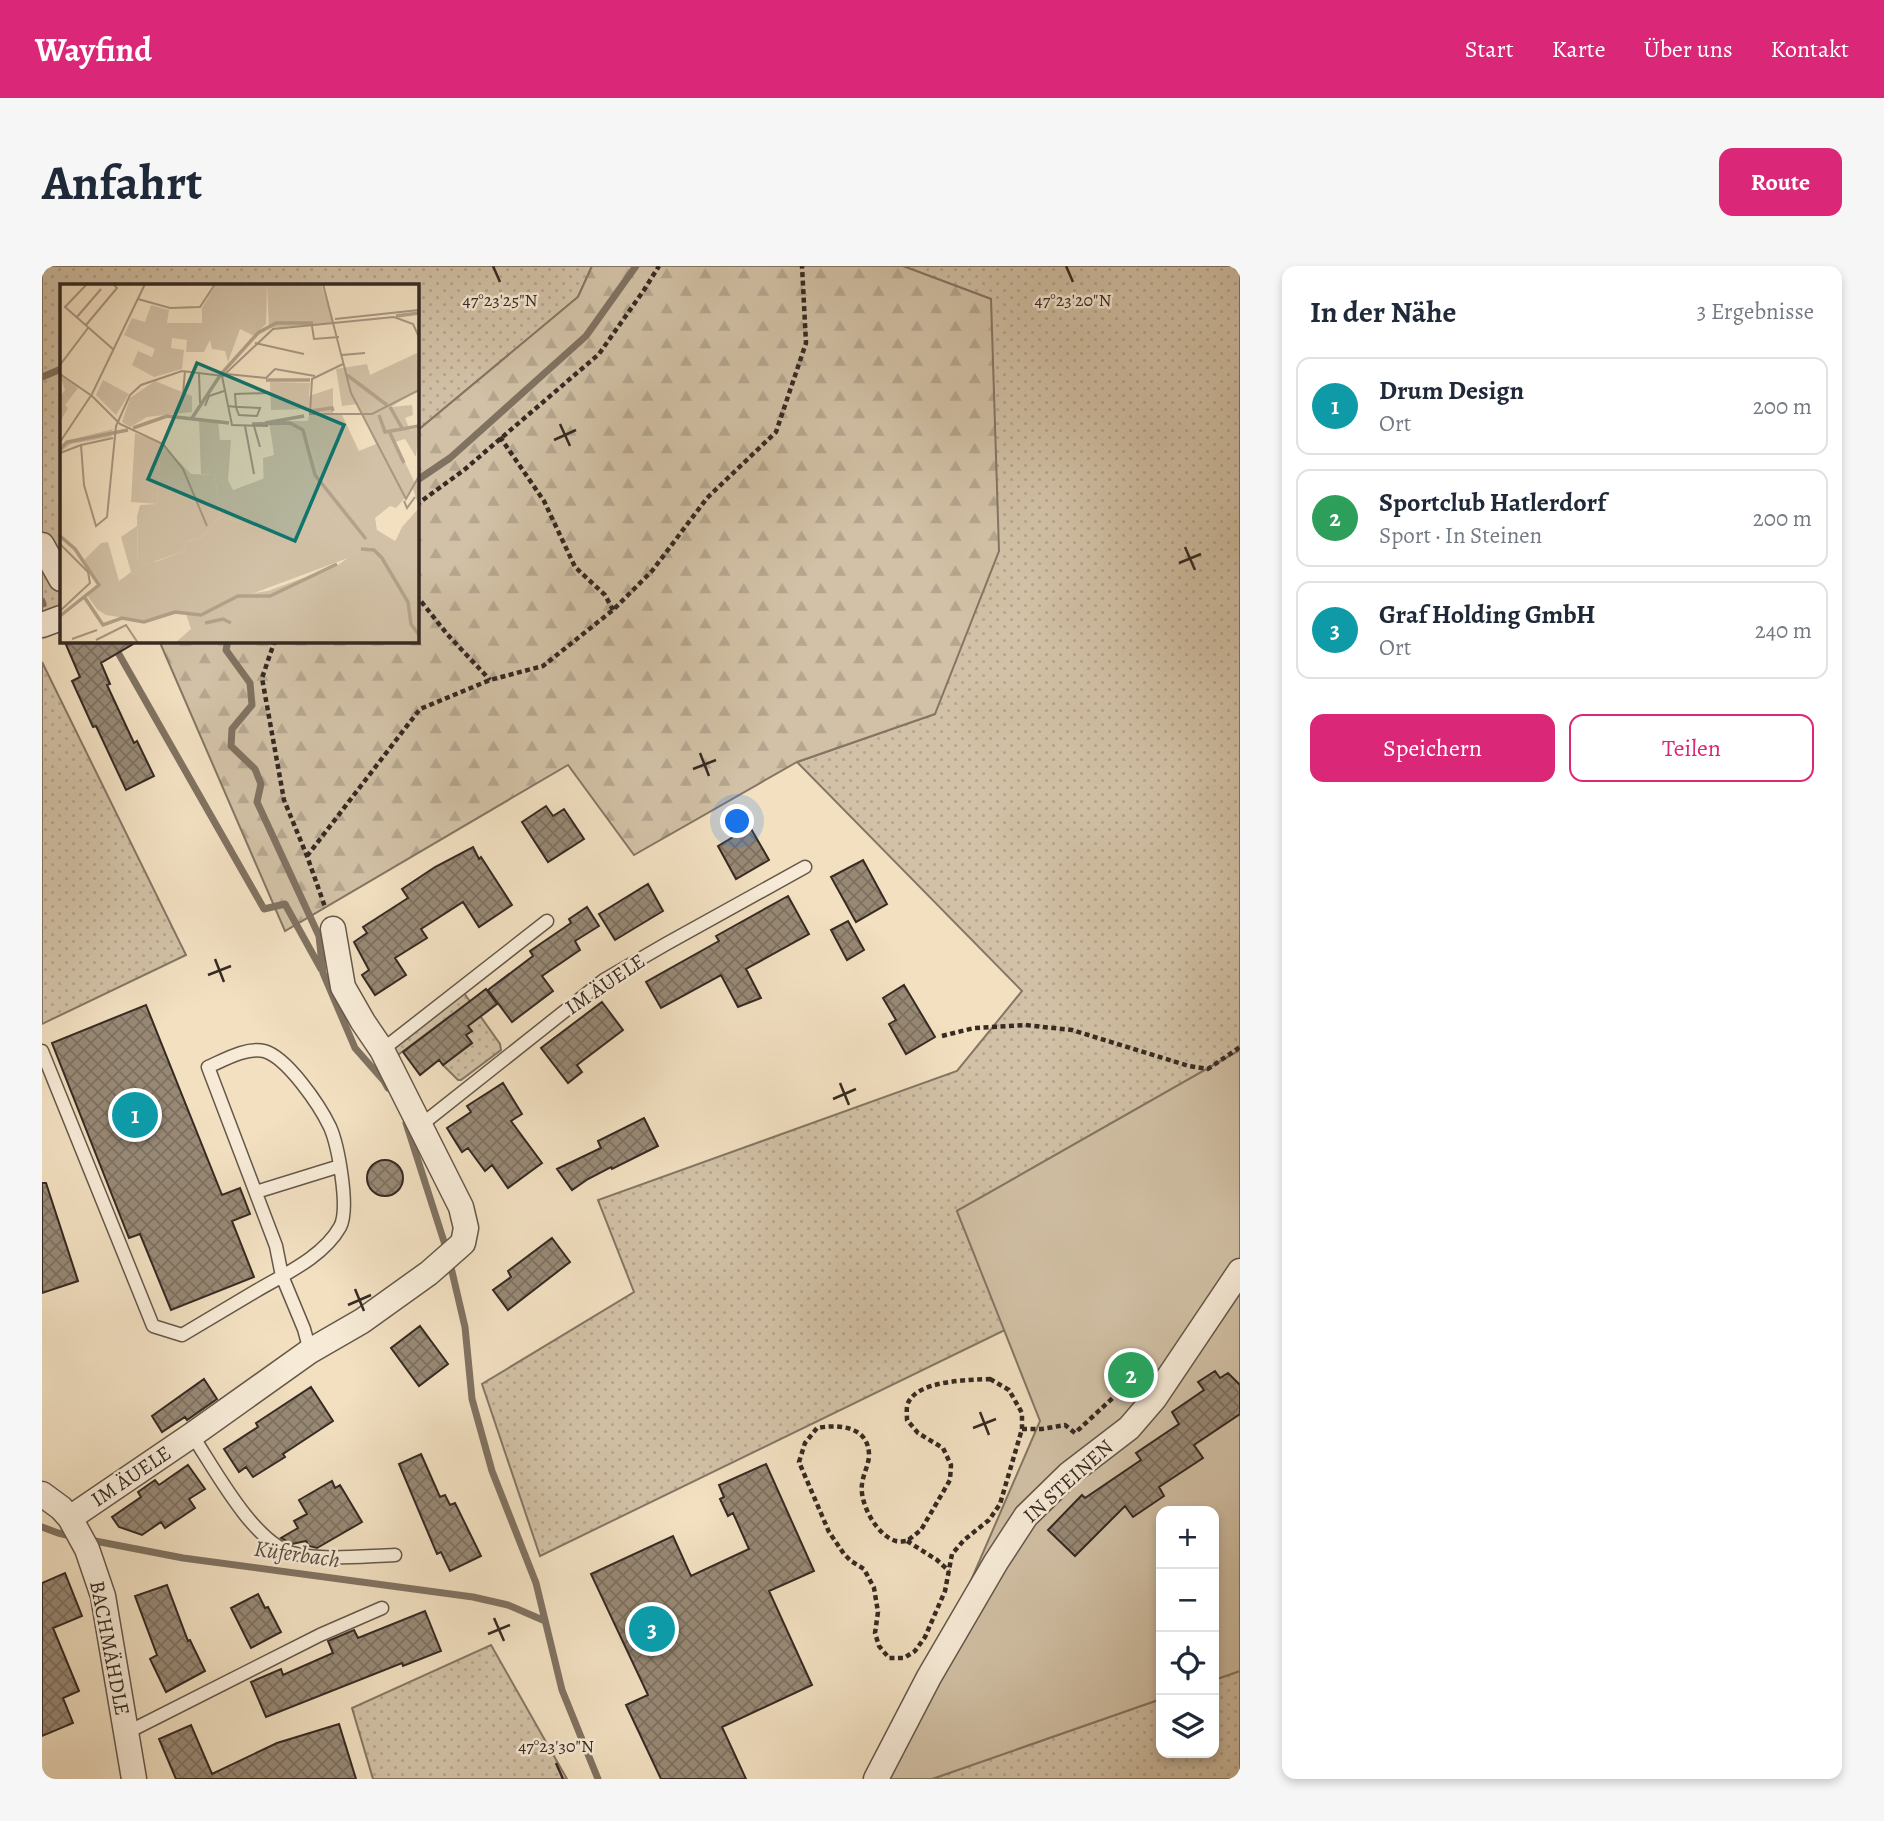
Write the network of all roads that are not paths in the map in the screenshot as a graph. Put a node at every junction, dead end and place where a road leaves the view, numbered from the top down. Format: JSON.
{"nodes":[{"id":1,"x":42,"y":545,"type":"edge"},
{"id":2,"x":60,"y":577,"type":"edge"},
{"id":3,"x":60,"y":618,"type":"edge"},
{"id":4,"x":42,"y":625,"type":"edge"},
{"id":5,"x":805,"y":867,"type":"dead end"},
{"id":6,"x":547,"y":921,"type":"dead end"},
{"id":7,"x":333,"y":929,"type":"road end"},
{"id":8,"x":382,"y":1050,"type":"junction"},
{"id":9,"x":42,"y":1051,"type":"edge"},
{"id":10,"x":421,"y":1125,"type":"junction"},
{"id":11,"x":340,"y":1166,"type":"junction"},
{"id":12,"x":256,"y":1192,"type":"junction"},
{"id":13,"x":1240,"y":1271,"type":"edge"},
{"id":14,"x":282,"y":1276,"type":"junction"},
{"id":15,"x":310,"y":1351,"type":"junction"},
{"id":16,"x":192,"y":1435,"type":"junction"},
{"id":17,"x":42,"y":1494,"type":"edge"},
{"id":18,"x":77,"y":1529,"type":"junction"},
{"id":19,"x":395,"y":1555,"type":"dead end"},
{"id":20,"x":382,"y":1608,"type":"dead end"},
{"id":21,"x":126,"y":1733,"type":"junction"},
{"id":22,"x":134,"y":1779,"type":"edge"},
{"id":23,"x":876,"y":1779,"type":"edge"}],
"edges":[{"from":1,"to":2,"type":"street"},
{"from":3,"to":4,"type":"street"},
{"from":5,"to":10,"type":"lane","name":"IM ÄUELE"},
{"from":6,"to":8,"type":"lane"},
{"from":7,"to":8,"type":"street","name":"IM ÄUELE"},
{"from":8,"to":10,"type":"street","name":"IM ÄUELE"},
{"from":9,"to":14,"type":"lane"},
{"from":10,"to":15,"type":"street","name":"IM ÄUELE"},
{"from":11,"to":12,"type":"lane"},
{"from":11,"to":12,"type":"lane"},
{"from":11,"to":14,"type":"lane"},
{"from":12,"to":14,"type":"lane"},
{"from":13,"to":23,"type":"street","name":"IN STEINEN"},
{"from":14,"to":15,"type":"lane"},
{"from":15,"to":16,"type":"street","name":"IM ÄUELE"},
{"from":16,"to":18,"type":"street","name":"IM ÄUELE"},
{"from":16,"to":19,"type":"lane","name":"IM ÄUELE"},
{"from":17,"to":18,"type":"street","name":"BACHMÄHDLE"},
{"from":18,"to":21,"type":"street","name":"BACHMÄHDLE"},
{"from":20,"to":21,"type":"lane"},
{"from":21,"to":22,"type":"street","name":"BACHMÄHDLE"}]}
